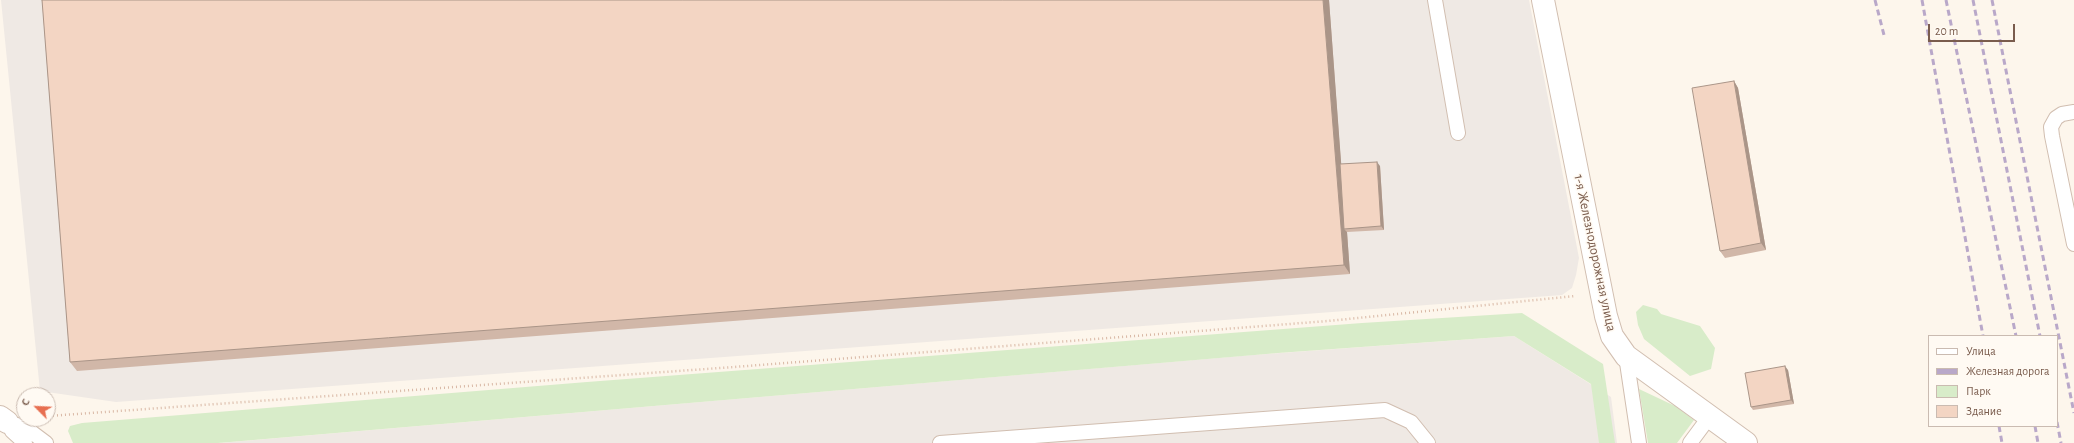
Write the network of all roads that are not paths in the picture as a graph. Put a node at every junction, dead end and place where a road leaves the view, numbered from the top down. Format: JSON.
{"nodes":[{"id":1,"x":1435,"y":0,"type":"edge"},
{"id":2,"x":1544,"y":0,"type":"edge"},
{"id":3,"x":2074,"y":112,"type":"edge"},
{"id":4,"x":1458,"y":133,"type":"dead end"},
{"id":5,"x":2074,"y":244,"type":"edge"},
{"id":6,"x":1626,"y":356,"type":"junction"},
{"id":7,"x":1710,"y":416,"type":"junction"},
{"id":8,"x":4,"y":420,"type":"edge"},
{"id":9,"x":25,"y":443,"type":"edge"},
{"id":10,"x":46,"y":443,"type":"edge"},
{"id":11,"x":940,"y":443,"type":"edge"},
{"id":12,"x":1428,"y":443,"type":"edge"},
{"id":13,"x":1639,"y":443,"type":"edge"},
{"id":14,"x":1690,"y":443,"type":"edge"},
{"id":15,"x":1746,"y":443,"type":"edge"}],
"edges":[{"from":1,"to":4,"type":"lane"},
{"from":2,"to":6,"type":"street","name":"1-я Железнодорожная улица"},
{"from":3,"to":5,"type":"lane"},
{"from":6,"to":7,"type":"street","name":"1-я Железнодорожная улица"},
{"from":6,"to":13,"type":"lane"},
{"from":7,"to":14,"type":"lane"},
{"from":7,"to":15,"type":"street","name":"1-я Железнодорожная улица"},
{"from":8,"to":9,"type":"lane"},
{"from":8,"to":10,"type":"lane"},
{"from":11,"to":12,"type":"lane"}]}
